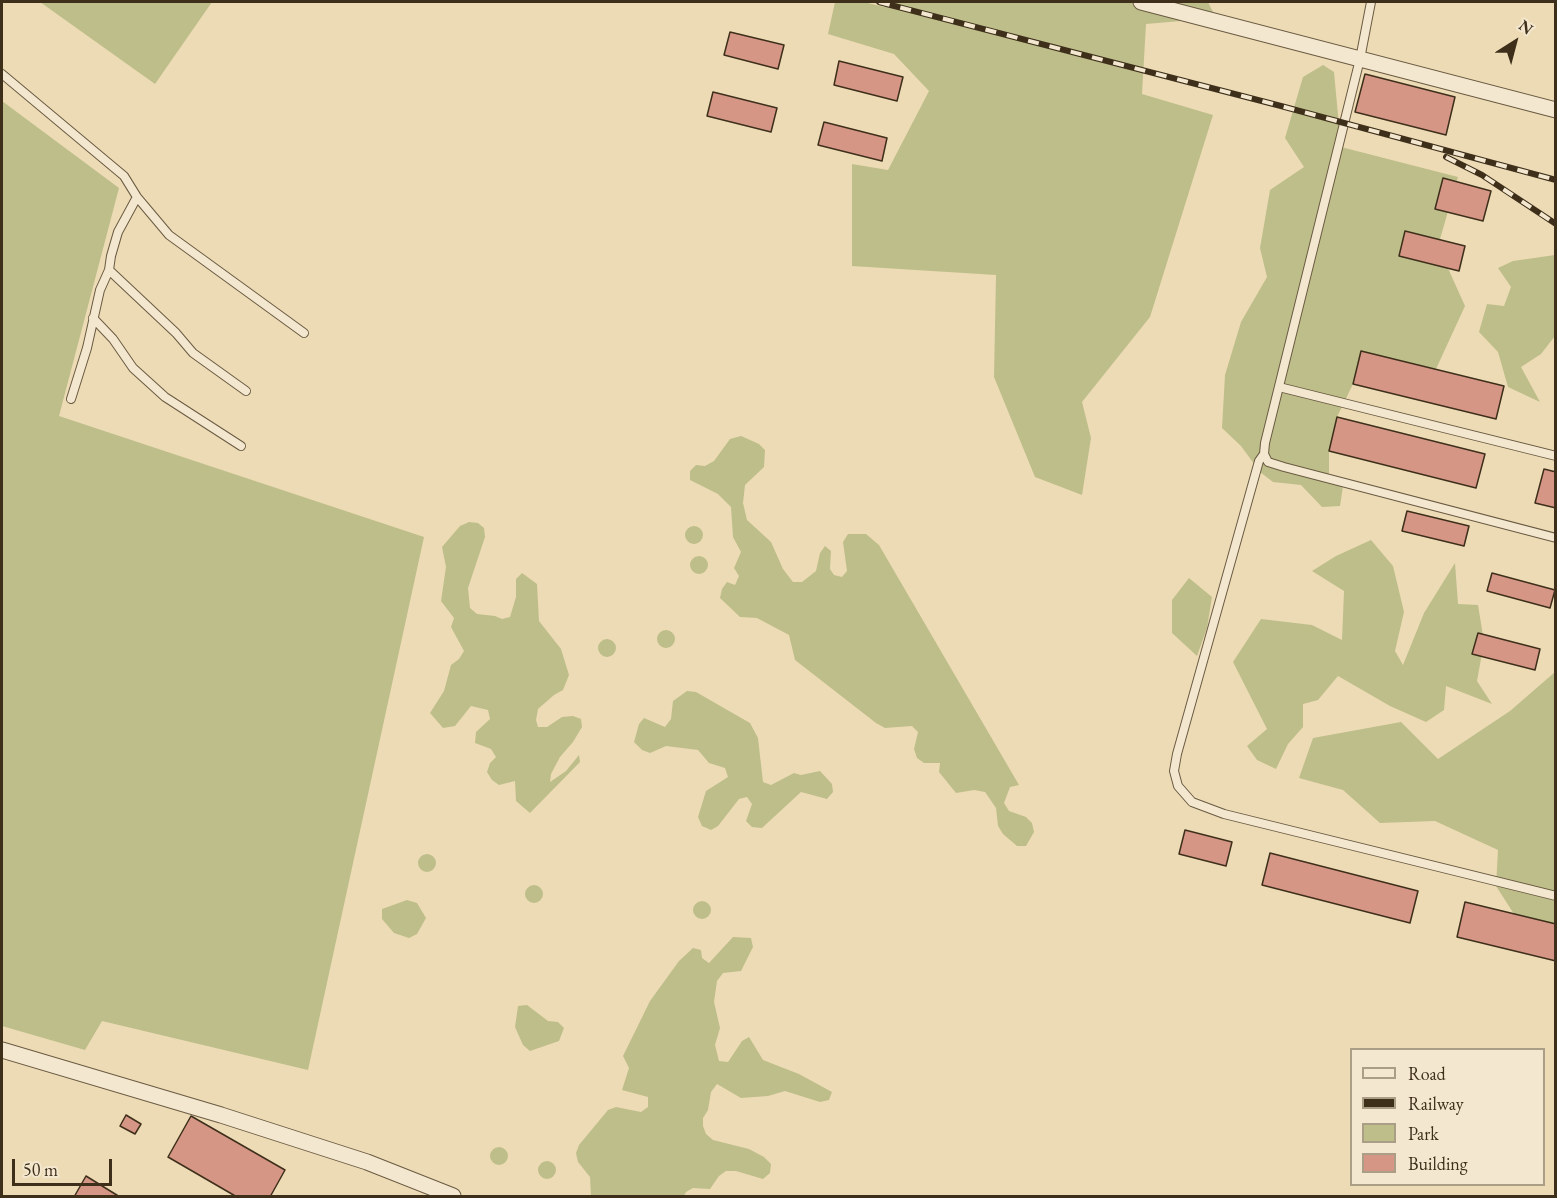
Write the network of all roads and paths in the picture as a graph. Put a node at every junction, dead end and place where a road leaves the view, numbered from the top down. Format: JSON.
{"nodes":[{"id":1,"x":1141,"y":2,"type":"edge"},
{"id":2,"x":1371,"y":2,"type":"edge"},
{"id":3,"x":1360,"y":59,"type":"junction"},
{"id":4,"x":2,"y":74,"type":"edge"},
{"id":5,"x":1556,"y":110,"type":"edge"},
{"id":6,"x":137,"y":197,"type":"junction"},
{"id":7,"x":110,"y":270,"type":"junction"},
{"id":8,"x":93,"y":318,"type":"junction"},
{"id":9,"x":304,"y":333,"type":"dead end"},
{"id":10,"x":1279,"y":387,"type":"junction"},
{"id":11,"x":246,"y":391,"type":"dead end"},
{"id":12,"x":71,"y":399,"type":"dead end"},
{"id":13,"x":241,"y":446,"type":"dead end"},
{"id":14,"x":1264,"y":454,"type":"junction"},
{"id":15,"x":1556,"y":456,"type":"edge"},
{"id":16,"x":1556,"y":538,"type":"edge"},
{"id":17,"x":1556,"y":896,"type":"edge"},
{"id":18,"x":2,"y":1050,"type":"edge"},
{"id":19,"x":453,"y":1197,"type":"edge"}],
"edges":[{"from":1,"to":3,"type":"street"},
{"from":2,"to":3,"type":"lane"},
{"from":3,"to":5,"type":"street"},
{"from":3,"to":10,"type":"lane"},
{"from":4,"to":6,"type":"lane"},
{"from":6,"to":7,"type":"lane"},
{"from":6,"to":9,"type":"lane"},
{"from":7,"to":8,"type":"lane"},
{"from":7,"to":11,"type":"lane"},
{"from":8,"to":12,"type":"lane"},
{"from":8,"to":13,"type":"lane"},
{"from":10,"to":14,"type":"lane"},
{"from":10,"to":15,"type":"lane"},
{"from":14,"to":16,"type":"lane"},
{"from":14,"to":17,"type":"lane"},
{"from":18,"to":19,"type":"street"}]}
